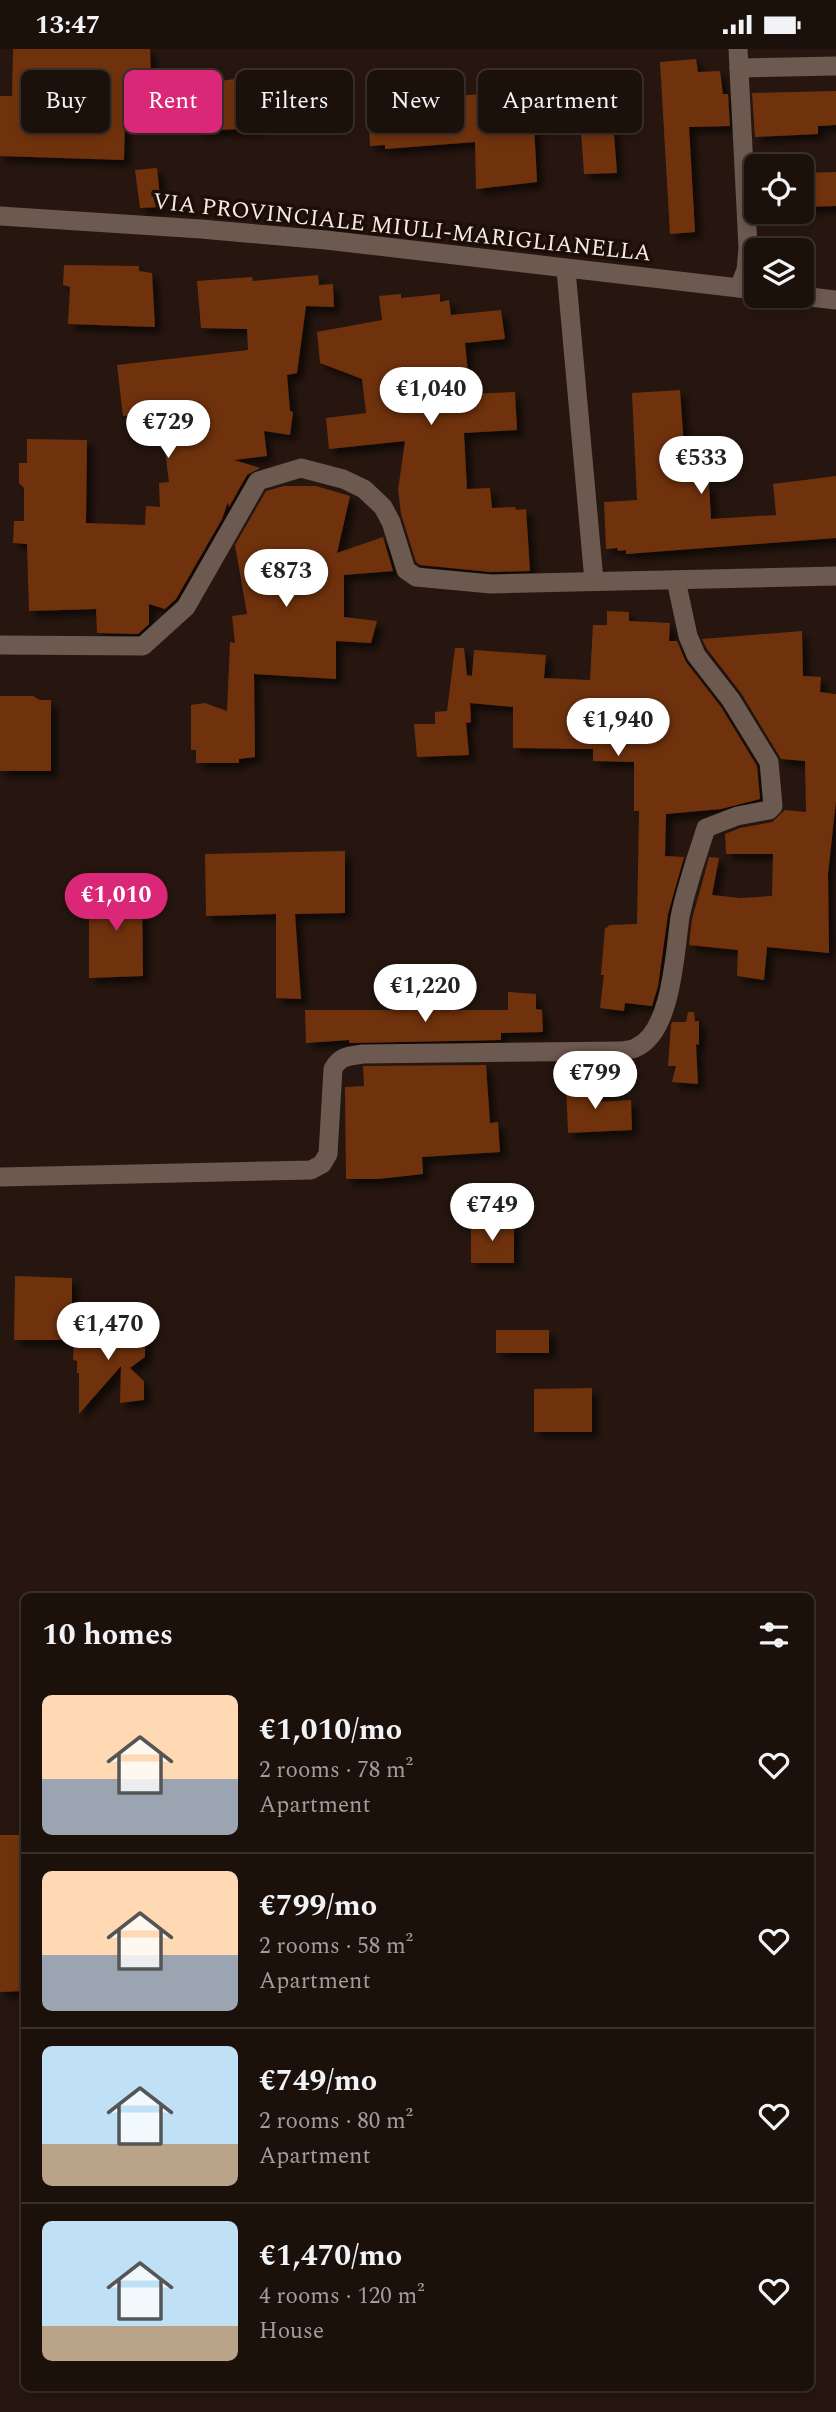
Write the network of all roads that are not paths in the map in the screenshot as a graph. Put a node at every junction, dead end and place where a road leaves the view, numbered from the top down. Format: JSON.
{"nodes":[{"id":1,"x":739,"y":59,"type":"edge"},
{"id":2,"x":836,"y":66,"type":"edge"},
{"id":3,"x":0,"y":216,"type":"edge"},
{"id":4,"x":748,"y":238,"type":"edge"},
{"id":5,"x":566,"y":270,"type":"junction"},
{"id":6,"x":744,"y":289,"type":"edge"},
{"id":7,"x":814,"y":297,"type":"edge"},
{"id":8,"x":836,"y":300,"type":"edge"},
{"id":9,"x":836,"y":576,"type":"edge"},
{"id":10,"x":676,"y":580,"type":"junction"},
{"id":11,"x":594,"y":581,"type":"junction"},
{"id":12,"x":0,"y":645,"type":"edge"},
{"id":13,"x":0,"y":1177,"type":"edge"}],
"edges":[{"from":1,"to":2,"type":"street"},
{"from":1,"to":4,"type":"street"},
{"from":3,"to":5,"type":"street","name":"VIA PROVINCIALE MIULI-MARIGLIANELLA"},
{"from":5,"to":6,"type":"street","name":"VIA PROVINCIALE MIULI-MARIGLIANELLA"},
{"from":5,"to":11,"type":"street"},
{"from":7,"to":8,"type":"street"},
{"from":9,"to":10,"type":"street"},
{"from":10,"to":11,"type":"street"},
{"from":10,"to":13,"type":"street"},
{"from":11,"to":12,"type":"street"}]}
